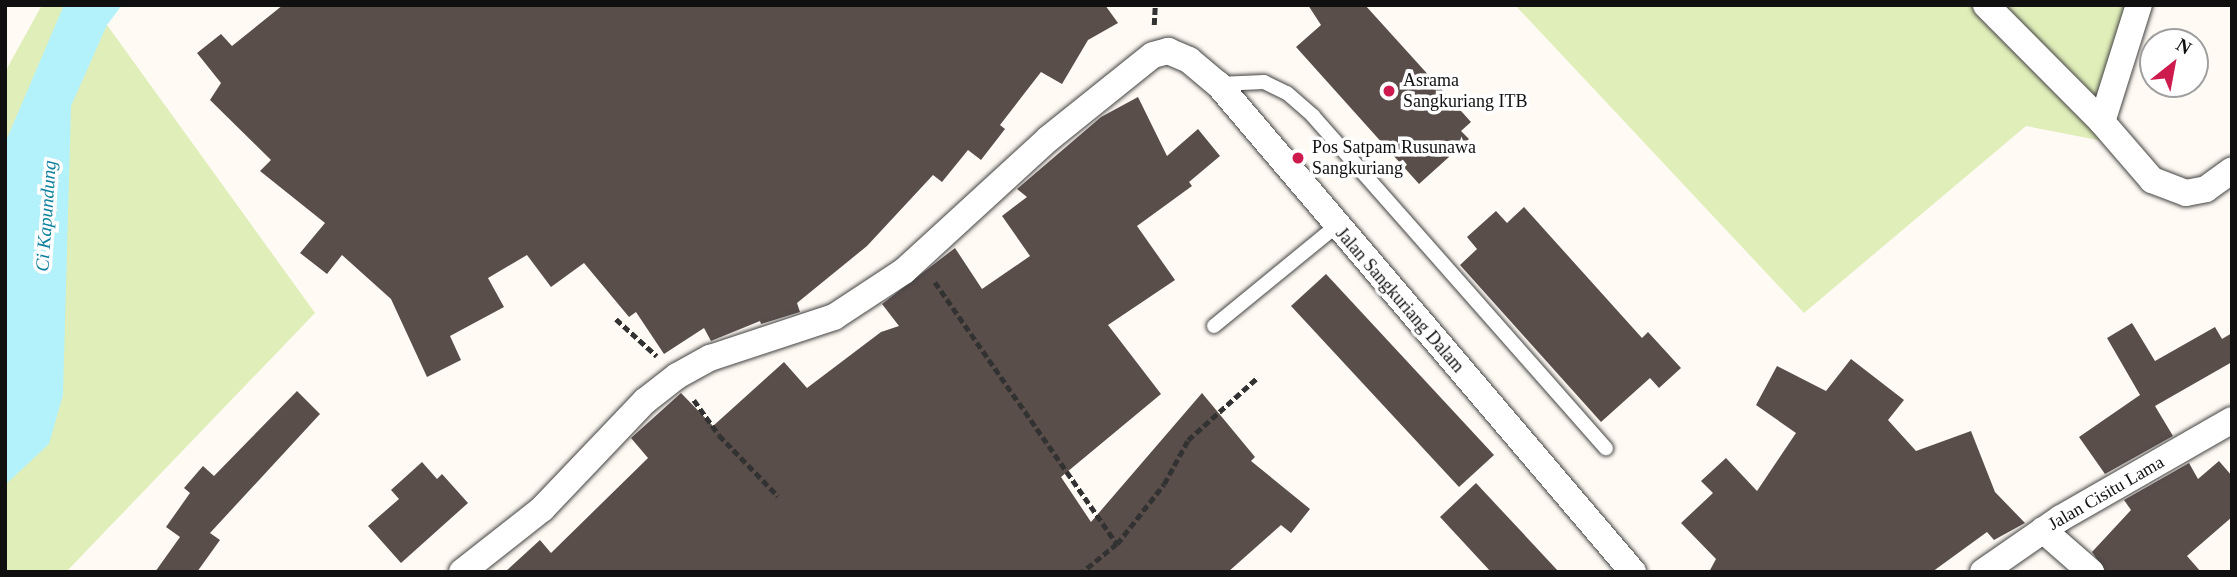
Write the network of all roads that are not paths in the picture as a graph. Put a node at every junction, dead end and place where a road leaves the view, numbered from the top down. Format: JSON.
{"nodes":[{"id":1,"x":1986,"y":5,"type":"edge"},
{"id":2,"x":2139,"y":5,"type":"edge"},
{"id":3,"x":1218,"y":84,"type":"junction"},
{"id":4,"x":2102,"y":122,"type":"junction"},
{"id":5,"x":2232,"y":170,"type":"edge"},
{"id":6,"x":1336,"y":226,"type":"junction"},
{"id":7,"x":1214,"y":326,"type":"dead end"},
{"id":8,"x":2232,"y":420,"type":"edge"},
{"id":9,"x":1606,"y":448,"type":"dead end"},
{"id":10,"x":2043,"y":530,"type":"junction"},
{"id":11,"x":462,"y":572,"type":"edge"},
{"id":12,"x":1633,"y":572,"type":"edge"},
{"id":13,"x":1983,"y":572,"type":"edge"},
{"id":14,"x":2091,"y":572,"type":"edge"}],
"edges":[{"from":1,"to":4,"type":"street"},
{"from":2,"to":4,"type":"street"},
{"from":3,"to":6,"type":"street","name":"Jalan Sangkuriang Dalam"},
{"from":3,"to":9,"type":"lane"},
{"from":3,"to":11,"type":"street","name":"Jalan Sangkuriang Dalam"},
{"from":4,"to":5,"type":"street"},
{"from":6,"to":7,"type":"lane"},
{"from":6,"to":12,"type":"street","name":"Jalan Sangkuriang Dalam"},
{"from":8,"to":10,"type":"street","name":"Jalan Cisitu Lama"},
{"from":10,"to":13,"type":"street","name":"Jalan Cisitu Lama"},
{"from":10,"to":14,"type":"street"}]}
